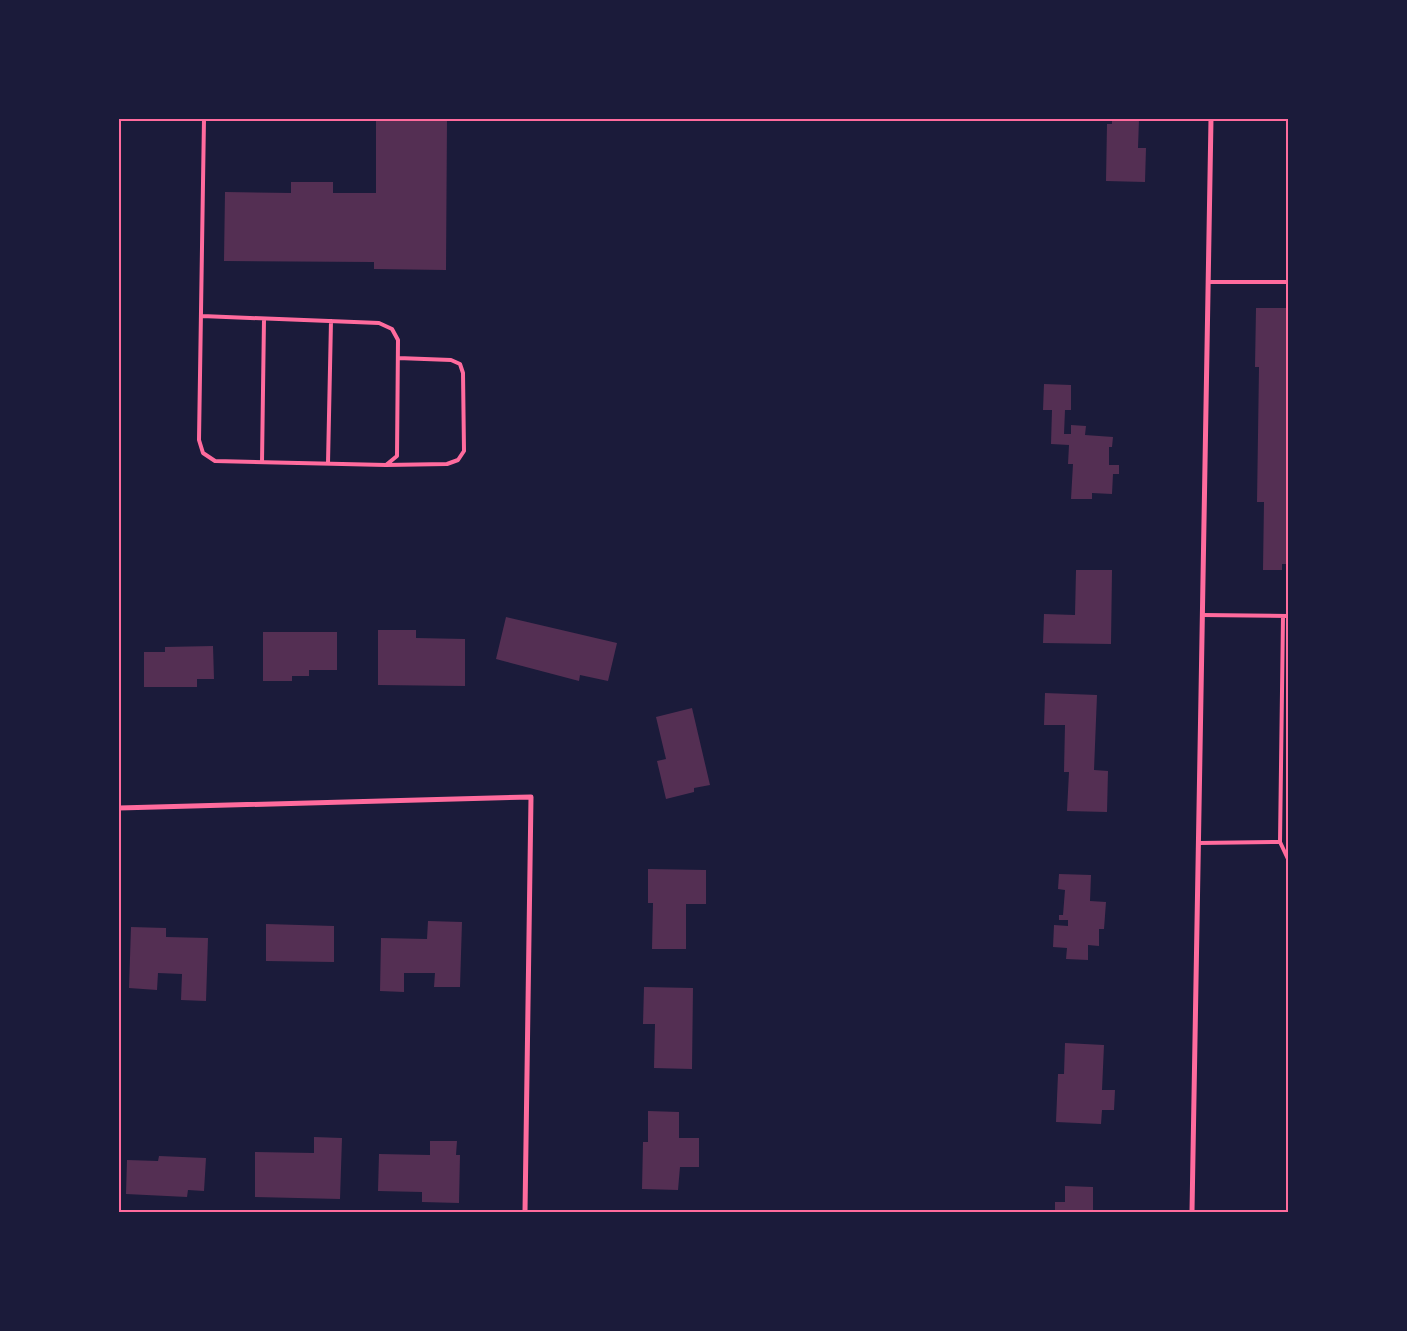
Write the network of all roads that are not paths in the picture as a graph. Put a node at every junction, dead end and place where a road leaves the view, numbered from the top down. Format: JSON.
{"nodes":[{"id":1,"x":204,"y":119,"type":"edge"},
{"id":2,"x":1211,"y":119,"type":"edge"},
{"id":3,"x":1288,"y":242,"type":"edge"},
{"id":4,"x":1208,"y":282,"type":"junction"},
{"id":5,"x":1288,"y":282,"type":"edge"},
{"id":6,"x":202,"y":316,"type":"junction"},
{"id":7,"x":264,"y":319,"type":"junction"},
{"id":8,"x":330,"y":321,"type":"junction"},
{"id":9,"x":398,"y":358,"type":"junction"},
{"id":10,"x":262,"y":462,"type":"junction"},
{"id":11,"x":328,"y":463,"type":"junction"},
{"id":12,"x":386,"y":465,"type":"junction"},
{"id":13,"x":1202,"y":615,"type":"junction"},
{"id":14,"x":1286,"y":616,"type":"edge"},
{"id":15,"x":119,"y":808,"type":"edge"},
{"id":16,"x":1280,"y":842,"type":"junction"},
{"id":17,"x":1199,"y":843,"type":"junction"},
{"id":18,"x":1288,"y":858,"type":"edge"},
{"id":19,"x":525,"y":1212,"type":"edge"},
{"id":20,"x":1192,"y":1212,"type":"edge"}],
"edges":[{"from":1,"to":6,"type":"lane"},
{"from":2,"to":4,"type":"street"},
{"from":3,"to":5,"type":"lane"},
{"from":4,"to":5,"type":"lane"},
{"from":4,"to":13,"type":"street"},
{"from":6,"to":7,"type":"lane"},
{"from":6,"to":10,"type":"lane"},
{"from":7,"to":8,"type":"lane"},
{"from":7,"to":10,"type":"lane"},
{"from":8,"to":9,"type":"lane"},
{"from":8,"to":11,"type":"lane"},
{"from":9,"to":12,"type":"lane"},
{"from":9,"to":12,"type":"lane"},
{"from":10,"to":11,"type":"lane"},
{"from":11,"to":12,"type":"lane"},
{"from":13,"to":14,"type":"lane"},
{"from":13,"to":17,"type":"street"},
{"from":14,"to":16,"type":"lane"},
{"from":15,"to":19,"type":"street"},
{"from":16,"to":17,"type":"lane"},
{"from":16,"to":18,"type":"lane"},
{"from":17,"to":20,"type":"street"}]}
